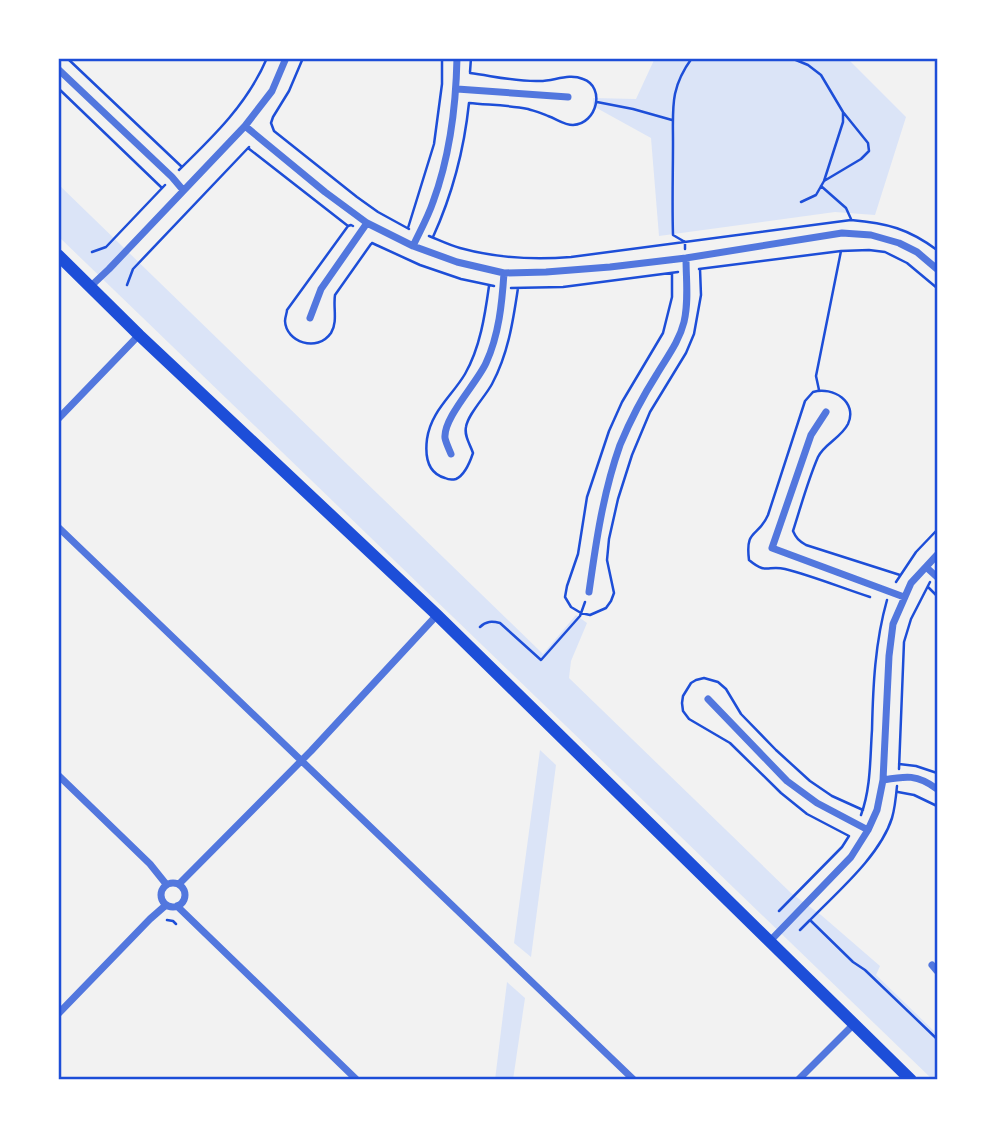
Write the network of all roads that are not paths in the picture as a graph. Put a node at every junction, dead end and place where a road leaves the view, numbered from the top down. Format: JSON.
{"nodes":[{"id":1,"x":286,"y":58,"type":"edge"},
{"id":2,"x":457,"y":58,"type":"edge"},
{"id":3,"x":58,"y":69,"type":"edge"},
{"id":4,"x":457,"y":89,"type":"junction"},
{"id":5,"x":568,"y":97,"type":"dead end"},
{"id":6,"x":245,"y":126,"type":"junction"},
{"id":7,"x":183,"y":190,"type":"junction"},
{"id":8,"x":367,"y":223,"type":"junction"},
{"id":9,"x":413,"y":246,"type":"junction"},
{"id":10,"x":58,"y":255,"type":"edge"},
{"id":11,"x":686,"y":258,"type":"junction"},
{"id":12,"x":937,"y":268,"type":"edge"},
{"id":13,"x":504,"y":273,"type":"junction"},
{"id":14,"x":91,"y":286,"type":"junction"},
{"id":15,"x":310,"y":318,"type":"dead end"},
{"id":16,"x":139,"y":335,"type":"junction"},
{"id":17,"x":826,"y":412,"type":"dead end"},
{"id":18,"x":58,"y":419,"type":"edge"},
{"id":19,"x":451,"y":454,"type":"dead end"},
{"id":20,"x":58,"y":527,"type":"edge"},
{"id":21,"x":937,"y":555,"type":"edge"},
{"id":22,"x":926,"y":567,"type":"junction"},
{"id":23,"x":937,"y":577,"type":"edge"},
{"id":24,"x":589,"y":592,"type":"road end"},
{"id":25,"x":904,"y":597,"type":"junction"},
{"id":26,"x":437,"y":615,"type":"junction"},
{"id":27,"x":708,"y":699,"type":"dead end"},
{"id":28,"x":301,"y":761,"type":"junction"},
{"id":29,"x":58,"y":775,"type":"edge"},
{"id":30,"x":883,"y":780,"type":"junction"},
{"id":31,"x":937,"y":789,"type":"edge"},
{"id":32,"x":868,"y":830,"type":"junction"},
{"id":33,"x":166,"y":884,"type":"junction"},
{"id":34,"x":179,"y":884,"type":"junction"},
{"id":35,"x":166,"y":905,"type":"junction"},
{"id":36,"x":177,"y":906,"type":"junction"},
{"id":37,"x":770,"y":941,"type":"junction"},
{"id":38,"x":58,"y":1014,"type":"edge"},
{"id":39,"x":854,"y":1024,"type":"junction"},
{"id":40,"x":357,"y":1080,"type":"edge"},
{"id":41,"x":634,"y":1080,"type":"edge"},
{"id":42,"x":798,"y":1080,"type":"edge"},
{"id":43,"x":911,"y":1080,"type":"edge"}],
"edges":[{"from":1,"to":6,"type":"street"},
{"from":2,"to":4,"type":"street"},
{"from":3,"to":7,"type":"street"},
{"from":4,"to":5,"type":"street"},
{"from":4,"to":9,"type":"street"},
{"from":6,"to":7,"type":"street"},
{"from":6,"to":8,"type":"street"},
{"from":7,"to":14,"type":"street"},
{"from":8,"to":9,"type":"street"},
{"from":8,"to":15,"type":"street"},
{"from":9,"to":13,"type":"street"},
{"from":10,"to":14,"type":"main road"},
{"from":11,"to":12,"type":"street"},
{"from":11,"to":13,"type":"street"},
{"from":11,"to":24,"type":"street"},
{"from":13,"to":19,"type":"street"},
{"from":14,"to":16,"type":"main road"},
{"from":16,"to":18,"type":"street"},
{"from":16,"to":26,"type":"main road"},
{"from":17,"to":25,"type":"street"},
{"from":20,"to":28,"type":"street"},
{"from":21,"to":22,"type":"street"},
{"from":22,"to":23,"type":"street"},
{"from":22,"to":25,"type":"street"},
{"from":25,"to":30,"type":"street"},
{"from":26,"to":28,"type":"street"},
{"from":26,"to":37,"type":"main road"},
{"from":27,"to":32,"type":"street"},
{"from":28,"to":34,"type":"street"},
{"from":28,"to":41,"type":"street"},
{"from":29,"to":33,"type":"street"},
{"from":30,"to":31,"type":"street"},
{"from":30,"to":32,"type":"street"},
{"from":32,"to":37,"type":"street"},
{"from":33,"to":34,"type":"street"},
{"from":33,"to":35,"type":"street"},
{"from":34,"to":36,"type":"street"},
{"from":35,"to":36,"type":"street"},
{"from":35,"to":38,"type":"street"},
{"from":36,"to":40,"type":"street"},
{"from":37,"to":39,"type":"main road"},
{"from":39,"to":42,"type":"street"},
{"from":39,"to":43,"type":"main road"}]}
